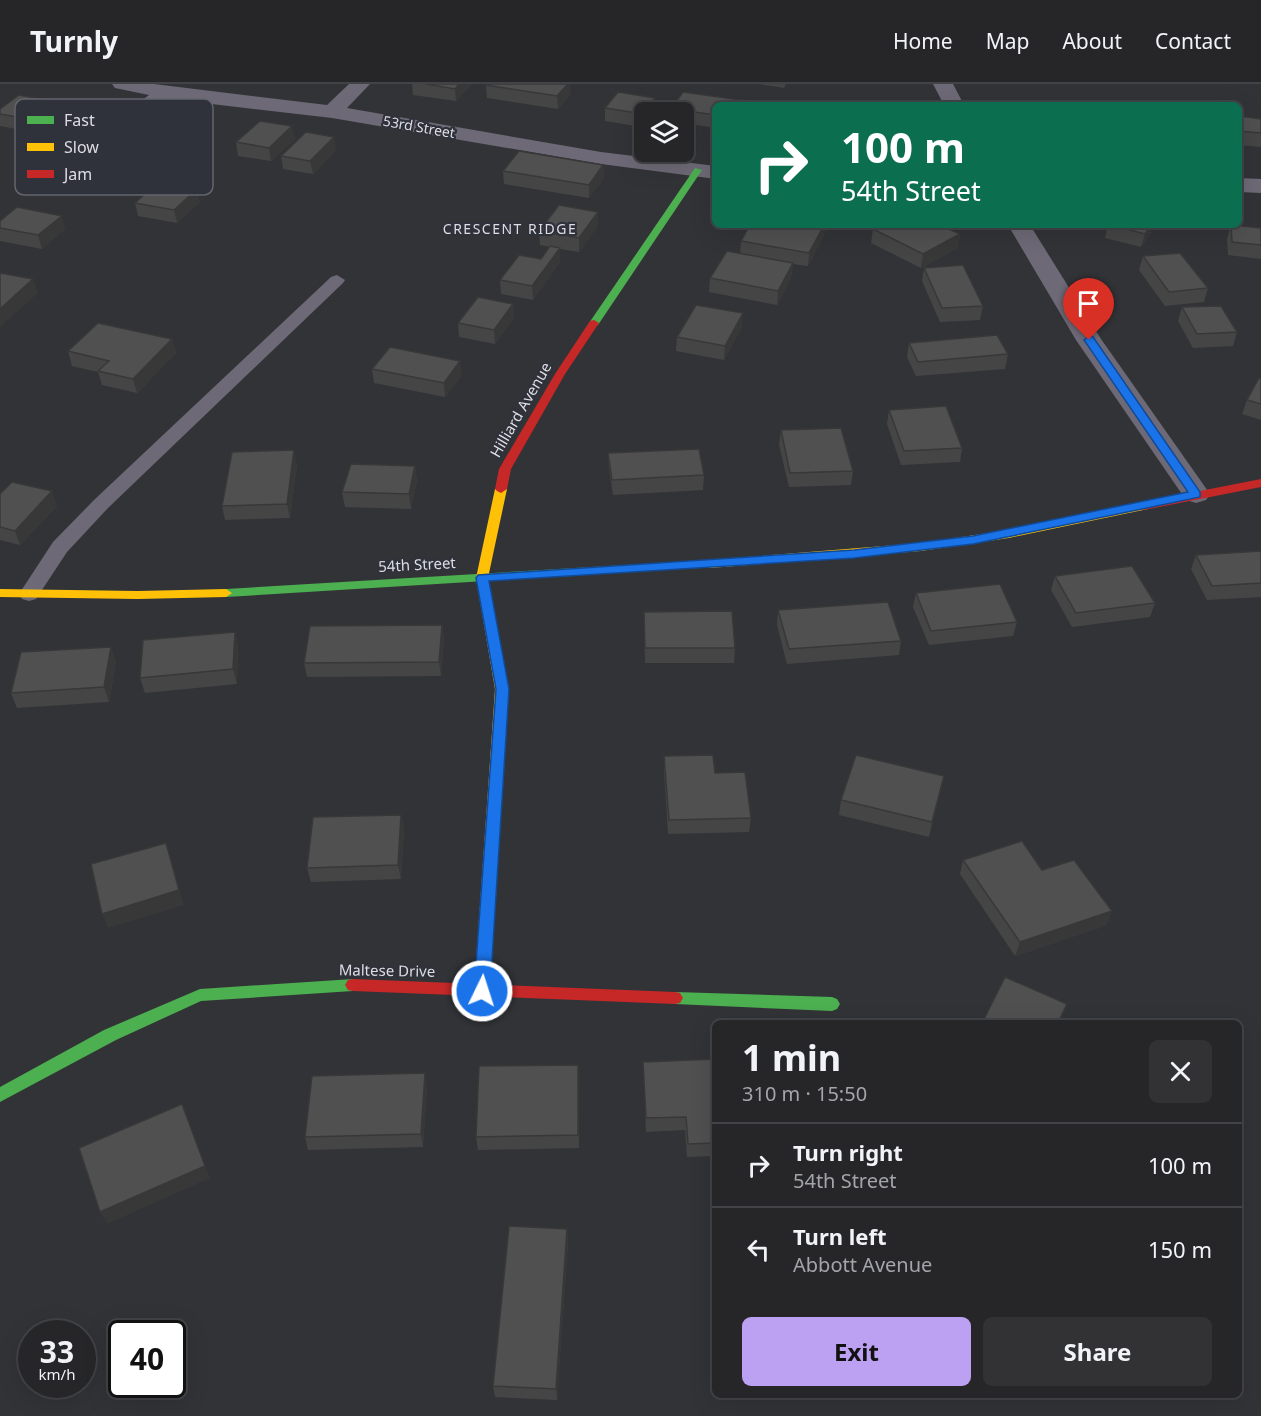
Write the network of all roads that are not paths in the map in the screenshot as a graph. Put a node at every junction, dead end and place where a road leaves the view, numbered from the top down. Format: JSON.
{"nodes":[{"id":1,"x":122,"y":84,"type":"edge"},
{"id":2,"x":360,"y":84,"type":"edge"},
{"id":3,"x":943,"y":84,"type":"edge"},
{"id":4,"x":165,"y":92,"type":"junction"},
{"id":5,"x":156,"y":99,"type":"edge"},
{"id":6,"x":952,"y":102,"type":"edge"},
{"id":7,"x":332,"y":112,"type":"junction"},
{"id":8,"x":706,"y":171,"type":"edge"},
{"id":9,"x":1242,"y":185,"type":"edge"},
{"id":10,"x":1261,"y":186,"type":"edge"},
{"id":11,"x":1021,"y":228,"type":"edge"},
{"id":12,"x":337,"y":280,"type":"dead end"},
{"id":13,"x":1261,"y":483,"type":"edge"},
{"id":14,"x":1196,"y":494,"type":"junction"},
{"id":15,"x":482,"y":578,"type":"junction"},
{"id":16,"x":0,"y":593,"type":"edge"},
{"id":17,"x":28,"y":594,"type":"junction"},
{"id":18,"x":482,"y":991,"type":"junction"},
{"id":19,"x":832,"y":1004,"type":"dead end"},
{"id":20,"x":0,"y":1095,"type":"edge"}],
"edges":[{"from":1,"to":4,"type":"street","name":"53rd Street"},
{"from":2,"to":7,"type":"street"},
{"from":3,"to":6,"type":"street"},
{"from":4,"to":5,"type":"street"},
{"from":4,"to":7,"type":"street","name":"53rd Street"},
{"from":7,"to":8,"type":"street","name":"53rd Street"},
{"from":8,"to":15,"type":"street","name":"Hilliard Avenue"},
{"from":9,"to":10,"type":"street"},
{"from":11,"to":14,"type":"street"},
{"from":12,"to":17,"type":"lane"},
{"from":13,"to":14,"type":"street","name":"54th Street"},
{"from":14,"to":15,"type":"street","name":"54th Street"},
{"from":15,"to":17,"type":"street","name":"54th Street"},
{"from":15,"to":18,"type":"street","name":"Hilliard Avenue"},
{"from":16,"to":17,"type":"street","name":"54th Street"},
{"from":18,"to":19,"type":"street","name":"Maltese Drive"},
{"from":18,"to":20,"type":"street","name":"Maltese Drive"}]}
